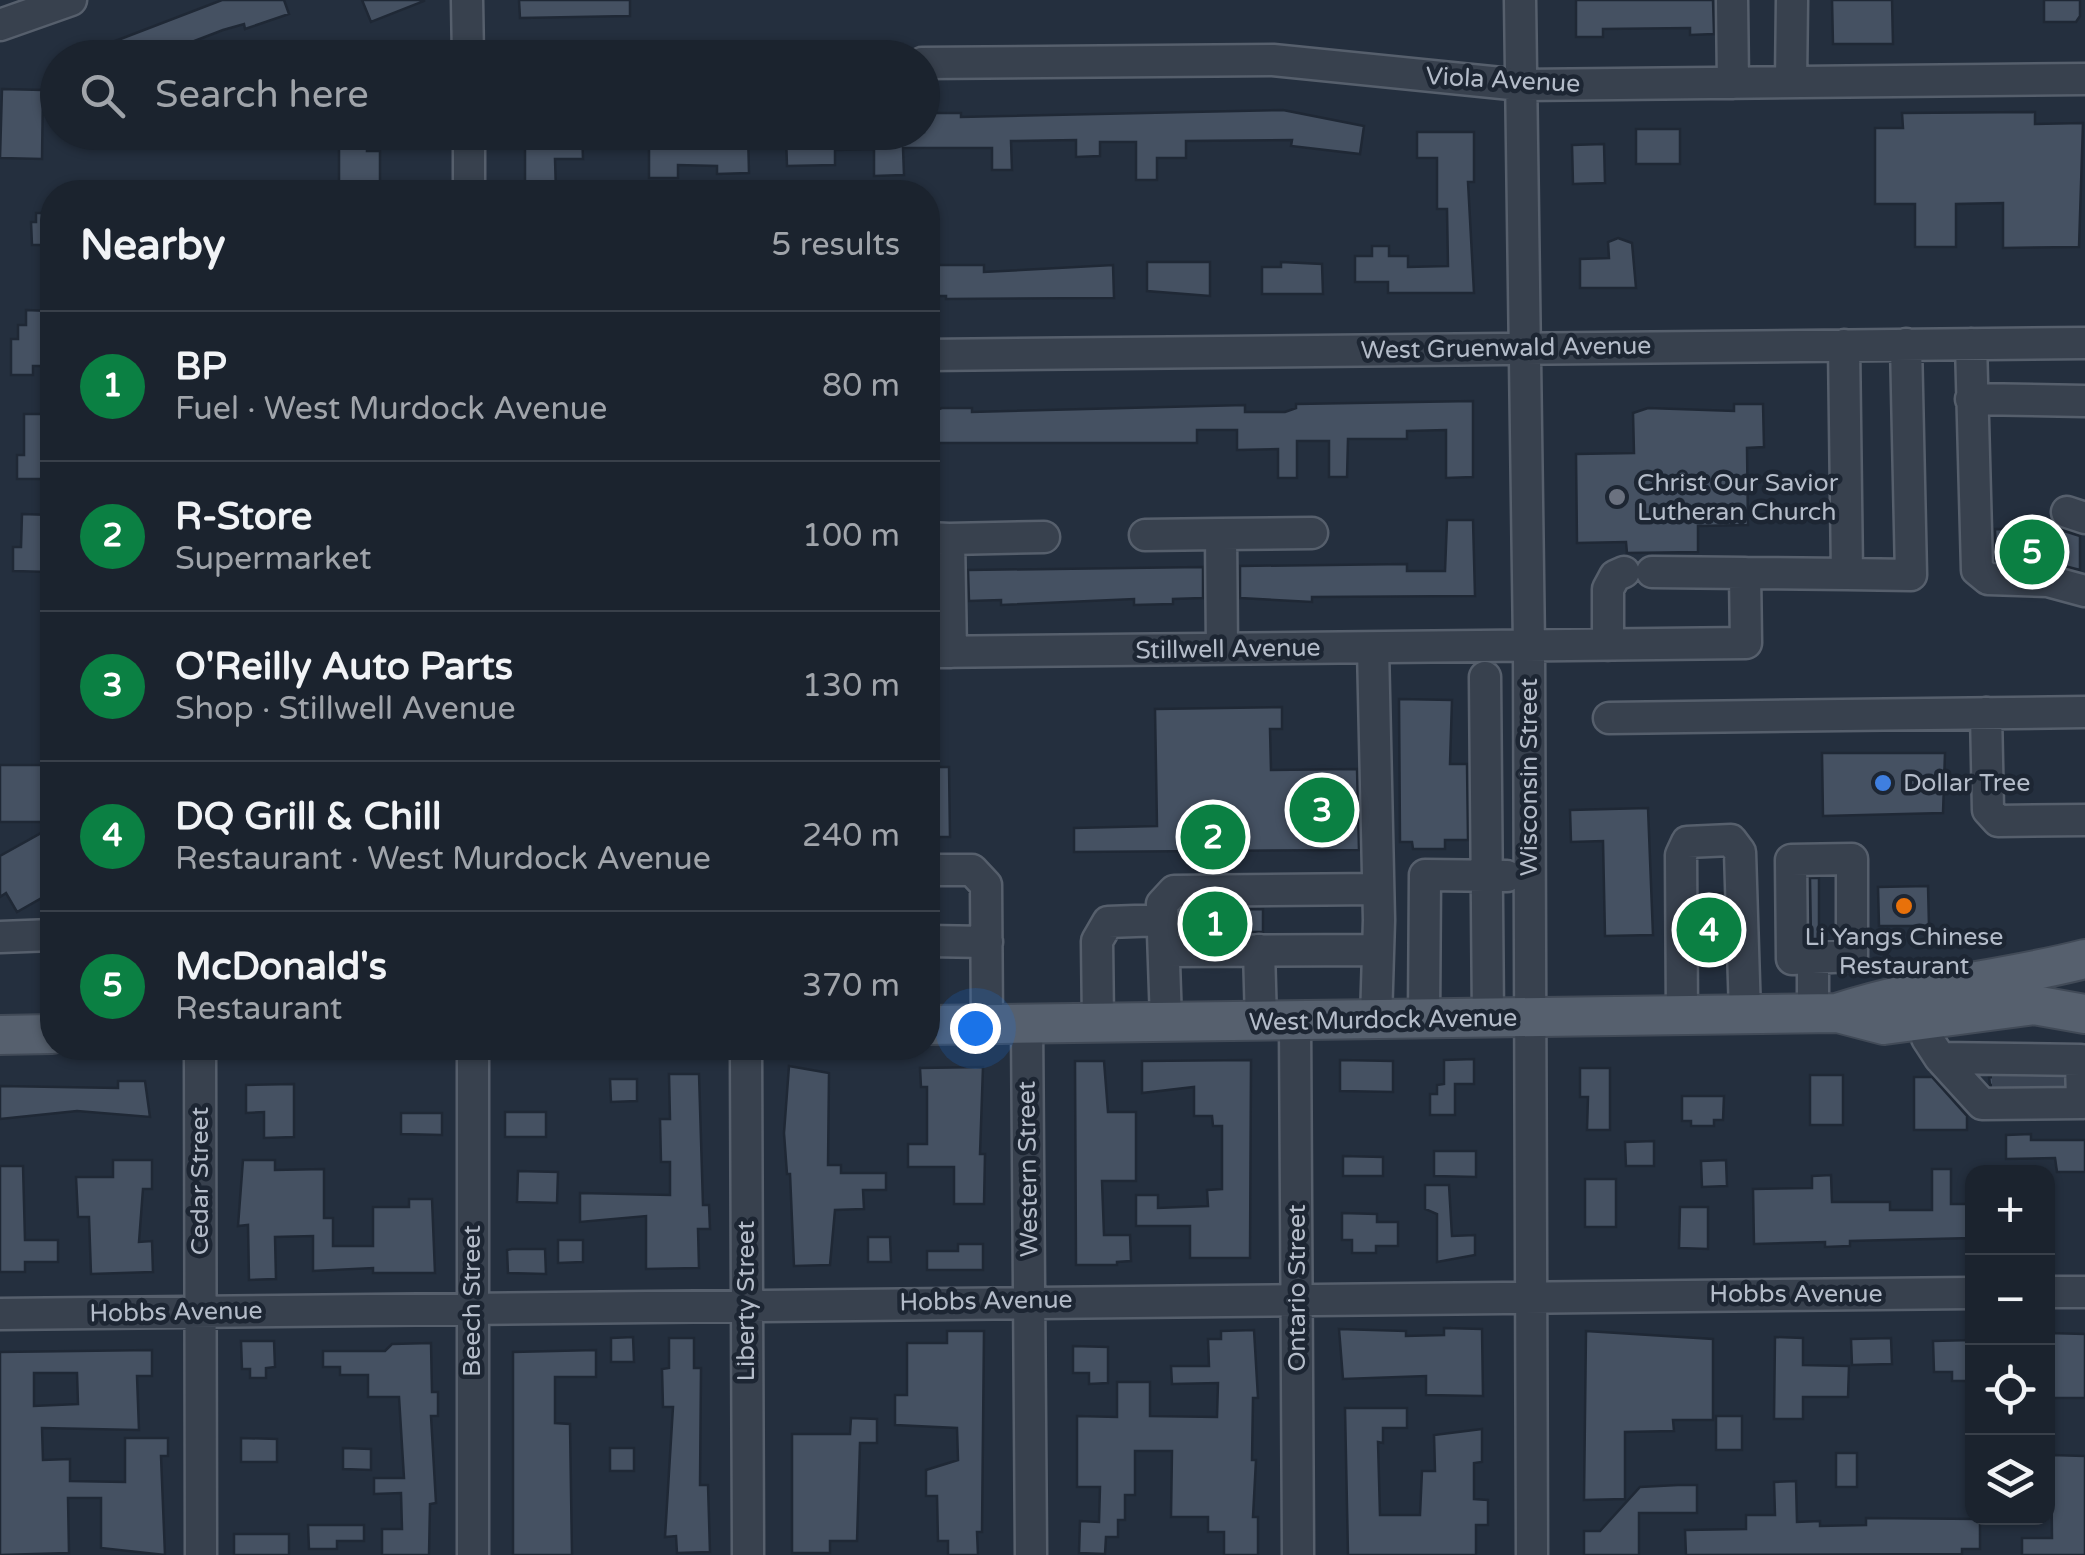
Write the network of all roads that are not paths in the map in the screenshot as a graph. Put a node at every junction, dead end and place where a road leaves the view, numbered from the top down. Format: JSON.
{"nodes":[{"id":1,"x":72,"y":0,"type":"edge"},
{"id":2,"x":467,"y":0,"type":"edge"},
{"id":3,"x":1520,"y":0,"type":"edge"},
{"id":4,"x":1732,"y":0,"type":"edge"},
{"id":5,"x":1792,"y":0,"type":"edge"},
{"id":6,"x":0,"y":25,"type":"edge"},
{"id":7,"x":468,"y":40,"type":"edge"},
{"id":8,"x":940,"y":63,"type":"edge"},
{"id":9,"x":2085,"y":79,"type":"edge"},
{"id":10,"x":1792,"y":82,"type":"junction"},
{"id":11,"x":1733,"y":83,"type":"junction"},
{"id":12,"x":1521,"y":86,"type":"junction"},
{"id":13,"x":468,"y":150,"type":"edge"},
{"id":14,"x":469,"y":180,"type":"edge"},
{"id":15,"x":2085,"y":343,"type":"edge"},
{"id":16,"x":1906,"y":344,"type":"junction"},
{"id":17,"x":1971,"y":344,"type":"junction"},
{"id":18,"x":1844,"y":345,"type":"junction"},
{"id":19,"x":1524,"y":347,"type":"junction"},
{"id":20,"x":940,"y":355,"type":"edge"},
{"id":21,"x":1971,"y":399,"type":"junction"},
{"id":22,"x":2085,"y":400,"type":"edge"},
{"id":23,"x":1312,"y":532,"type":"dead end"},
{"id":24,"x":1146,"y":534,"type":"dead end"},
{"id":25,"x":1221,"y":534,"type":"junction"},
{"id":26,"x":1044,"y":537,"type":"dead end"},
{"id":27,"x":940,"y":538,"type":"edge"},
{"id":28,"x":1745,"y":573,"type":"junction"},
{"id":29,"x":1847,"y":574,"type":"junction"},
{"id":30,"x":2085,"y":592,"type":"edge"},
{"id":31,"x":1608,"y":645,"type":"junction"},
{"id":32,"x":1529,"y":646,"type":"junction"},
{"id":33,"x":1373,"y":648,"type":"junction"},
{"id":34,"x":1222,"y":649,"type":"junction"},
{"id":35,"x":940,"y":652,"type":"edge"},
{"id":36,"x":1484,"y":677,"type":"dead end"},
{"id":37,"x":2085,"y":712,"type":"edge"},
{"id":38,"x":1986,"y":713,"type":"junction"},
{"id":39,"x":1609,"y":718,"type":"dead end"},
{"id":40,"x":1485,"y":720,"type":"junction"},
{"id":41,"x":1530,"y":720,"type":"junction"},
{"id":42,"x":1486,"y":760,"type":"junction"},
{"id":43,"x":1530,"y":760,"type":"junction"},
{"id":44,"x":2085,"y":820,"type":"edge"},
{"id":45,"x":940,"y":870,"type":"edge"},
{"id":46,"x":1488,"y":876,"type":"junction"},
{"id":47,"x":1529,"y":876,"type":"junction"},
{"id":48,"x":1378,"y":889,"type":"junction"},
{"id":49,"x":40,"y":935,"type":"edge"},
{"id":50,"x":1163,"y":935,"type":"junction"},
{"id":51,"x":0,"y":936,"type":"edge"},
{"id":52,"x":940,"y":941,"type":"edge"},
{"id":53,"x":986,"y":942,"type":"junction"},
{"id":54,"x":1258,"y":950,"type":"junction"},
{"id":55,"x":1378,"y":950,"type":"junction"},
{"id":56,"x":1806,"y":958,"type":"junction"},
{"id":57,"x":2085,"y":959,"type":"edge"},
{"id":58,"x":1826,"y":1013,"type":"junction"},
{"id":59,"x":1745,"y":1014,"type":"junction"},
{"id":60,"x":2085,"y":1014,"type":"edge"},
{"id":61,"x":1682,"y":1016,"type":"junction"},
{"id":62,"x":1529,"y":1018,"type":"junction"},
{"id":63,"x":1488,"y":1019,"type":"junction"},
{"id":64,"x":1376,"y":1020,"type":"junction"},
{"id":65,"x":1424,"y":1020,"type":"junction"},
{"id":66,"x":1166,"y":1021,"type":"junction"},
{"id":67,"x":1925,"y":1021,"type":"junction"},
{"id":68,"x":1098,"y":1022,"type":"junction"},
{"id":69,"x":1278,"y":1022,"type":"junction"},
{"id":70,"x":987,"y":1024,"type":"junction"},
{"id":71,"x":1027,"y":1024,"type":"junction"},
{"id":72,"x":940,"y":1025,"type":"edge"},
{"id":73,"x":40,"y":1034,"type":"edge"},
{"id":74,"x":0,"y":1035,"type":"edge"},
{"id":75,"x":1940,"y":1058,"type":"junction"},
{"id":76,"x":200,"y":1060,"type":"edge"},
{"id":77,"x":473,"y":1060,"type":"edge"},
{"id":78,"x":746,"y":1060,"type":"edge"},
{"id":79,"x":2038,"y":1083,"type":"edge"},
{"id":80,"x":2055,"y":1292,"type":"edge"},
{"id":81,"x":2085,"y":1292,"type":"edge"},
{"id":82,"x":1965,"y":1293,"type":"edge"},
{"id":83,"x":1532,"y":1295,"type":"junction"},
{"id":84,"x":1297,"y":1296,"type":"junction"},
{"id":85,"x":1030,"y":1300,"type":"junction"},
{"id":86,"x":746,"y":1305,"type":"junction"},
{"id":87,"x":472,"y":1308,"type":"junction"},
{"id":88,"x":199,"y":1311,"type":"junction"},
{"id":89,"x":0,"y":1314,"type":"edge"},
{"id":90,"x":201,"y":1555,"type":"edge"},
{"id":91,"x":473,"y":1555,"type":"edge"},
{"id":92,"x":748,"y":1555,"type":"edge"},
{"id":93,"x":1031,"y":1555,"type":"edge"},
{"id":94,"x":1298,"y":1555,"type":"edge"},
{"id":95,"x":1532,"y":1555,"type":"edge"}],
"edges":[{"from":1,"to":6,"type":"street"},
{"from":2,"to":7,"type":"street"},
{"from":3,"to":12,"type":"street","name":"Wisconsin Street"},
{"from":4,"to":11,"type":"street"},
{"from":5,"to":10,"type":"street"},
{"from":8,"to":12,"type":"street","name":"Viola Avenue"},
{"from":9,"to":10,"type":"street","name":"Viola Avenue"},
{"from":10,"to":11,"type":"street","name":"Viola Avenue"},
{"from":11,"to":12,"type":"street","name":"Viola Avenue"},
{"from":12,"to":19,"type":"street","name":"Wisconsin Street"},
{"from":13,"to":14,"type":"street"},
{"from":15,"to":17,"type":"street","name":"West Gruenwald Avenue"},
{"from":16,"to":17,"type":"street","name":"West Gruenwald Avenue"},
{"from":16,"to":18,"type":"street","name":"West Gruenwald Avenue"},
{"from":16,"to":29,"type":"street"},
{"from":17,"to":21,"type":"street"},
{"from":18,"to":19,"type":"street","name":"West Gruenwald Avenue"},
{"from":18,"to":29,"type":"street"},
{"from":19,"to":20,"type":"street","name":"West Gruenwald Avenue"},
{"from":19,"to":32,"type":"street","name":"Wisconsin Street"},
{"from":21,"to":22,"type":"street"},
{"from":21,"to":30,"type":"street"},
{"from":23,"to":25,"type":"street"},
{"from":24,"to":25,"type":"street"},
{"from":25,"to":34,"type":"street"},
{"from":26,"to":27,"type":"street"},
{"from":28,"to":29,"type":"street"},
{"from":28,"to":31,"type":"street"},
{"from":28,"to":31,"type":"street","name":"Stillwell Avenue"},
{"from":31,"to":32,"type":"street","name":"Stillwell Avenue"},
{"from":32,"to":33,"type":"street","name":"Stillwell Avenue"},
{"from":32,"to":41,"type":"street","name":"Wisconsin Street"},
{"from":33,"to":34,"type":"street","name":"Stillwell Avenue"},
{"from":33,"to":48,"type":"street"},
{"from":34,"to":35,"type":"street","name":"Stillwell Avenue"},
{"from":36,"to":40,"type":"street"},
{"from":37,"to":38,"type":"street"},
{"from":38,"to":39,"type":"street"},
{"from":38,"to":44,"type":"street"},
{"from":40,"to":41,"type":"street"},
{"from":40,"to":42,"type":"street"},
{"from":41,"to":43,"type":"street","name":"Wisconsin Street"},
{"from":42,"to":43,"type":"street"},
{"from":42,"to":46,"type":"street"},
{"from":43,"to":47,"type":"street","name":"Wisconsin Street"},
{"from":45,"to":53,"type":"street"},
{"from":46,"to":47,"type":"street"},
{"from":46,"to":63,"type":"street"},
{"from":46,"to":65,"type":"street"},
{"from":47,"to":62,"type":"street","name":"Wisconsin Street"},
{"from":48,"to":50,"type":"street"},
{"from":48,"to":55,"type":"street"},
{"from":49,"to":51,"type":"street"},
{"from":50,"to":54,"type":"street"},
{"from":50,"to":66,"type":"street"},
{"from":50,"to":68,"type":"street"},
{"from":52,"to":53,"type":"street"},
{"from":53,"to":70,"type":"street"},
{"from":54,"to":55,"type":"street"},
{"from":54,"to":69,"type":"street","name":"Ontario Street"},
{"from":55,"to":64,"type":"street"},
{"from":56,"to":56,"type":"street"},
{"from":56,"to":58,"type":"street"},
{"from":57,"to":58,"type":"main road","name":"West Murdock Avenue"},
{"from":58,"to":59,"type":"main road","name":"West Murdock Avenue"},
{"from":58,"to":67,"type":"main road","name":"West Murdock Avenue"},
{"from":59,"to":61,"type":"main road","name":"West Murdock Avenue"},
{"from":59,"to":61,"type":"street"},
{"from":60,"to":67,"type":"main road","name":"West Murdock Avenue"},
{"from":61,"to":62,"type":"main road","name":"West Murdock Avenue"},
{"from":62,"to":63,"type":"main road","name":"West Murdock Avenue"},
{"from":62,"to":83,"type":"street","name":"Wisconsin Street"},
{"from":63,"to":65,"type":"main road","name":"West Murdock Avenue"},
{"from":64,"to":65,"type":"main road","name":"West Murdock Avenue"},
{"from":64,"to":69,"type":"main road","name":"West Murdock Avenue"},
{"from":66,"to":68,"type":"main road","name":"West Murdock Avenue"},
{"from":66,"to":69,"type":"main road","name":"West Murdock Avenue"},
{"from":67,"to":75,"type":"street"},
{"from":68,"to":71,"type":"main road","name":"West Murdock Avenue"},
{"from":69,"to":84,"type":"street","name":"Ontario Street"},
{"from":70,"to":71,"type":"main road","name":"West Murdock Avenue"},
{"from":70,"to":72,"type":"main road","name":"West Murdock Avenue"},
{"from":71,"to":85,"type":"street","name":"Western Street"},
{"from":73,"to":74,"type":"main road"},
{"from":75,"to":79,"type":"street"},
{"from":75,"to":79,"type":"street"},
{"from":76,"to":88,"type":"street","name":"Cedar Street"},
{"from":77,"to":87,"type":"street","name":"Beech Street"},
{"from":78,"to":86,"type":"street","name":"Liberty Street"},
{"from":80,"to":81,"type":"street"},
{"from":82,"to":83,"type":"street","name":"Hobbs Avenue"},
{"from":83,"to":84,"type":"street","name":"Hobbs Avenue"},
{"from":83,"to":95,"type":"street","name":"Wisconsin Street"},
{"from":84,"to":85,"type":"street","name":"Hobbs Avenue"},
{"from":84,"to":94,"type":"street","name":"Ontario Street"},
{"from":85,"to":86,"type":"street","name":"Hobbs Avenue"},
{"from":85,"to":93,"type":"street","name":"Western Street"},
{"from":86,"to":87,"type":"street","name":"Hobbs Avenue"},
{"from":86,"to":92,"type":"street","name":"Liberty Street"},
{"from":87,"to":88,"type":"street","name":"Hobbs Avenue"},
{"from":87,"to":91,"type":"street","name":"Beech Street"},
{"from":88,"to":89,"type":"street","name":"Hobbs Avenue"},
{"from":88,"to":90,"type":"street","name":"Cedar Street"}]}
